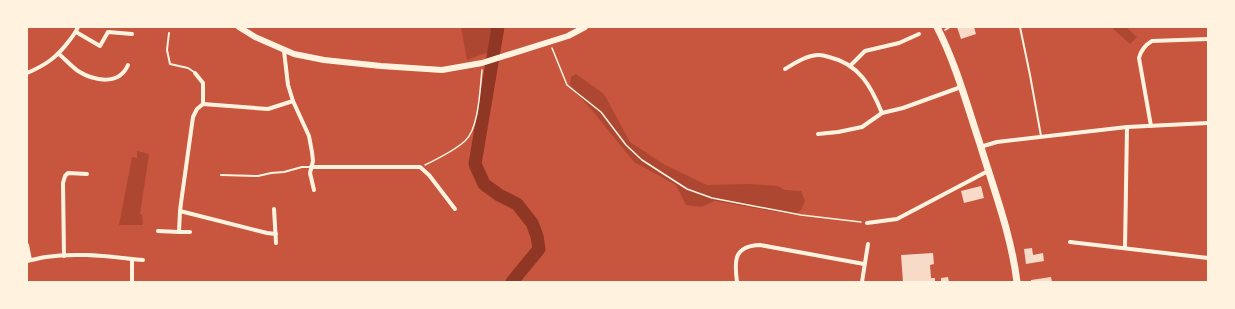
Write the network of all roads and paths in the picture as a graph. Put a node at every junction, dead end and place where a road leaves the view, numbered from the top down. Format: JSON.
{"nodes":[{"id":1,"x":239,"y":27,"type":"edge"},
{"id":2,"x":585,"y":27,"type":"edge"},
{"id":3,"x":937,"y":27,"type":"edge"},
{"id":4,"x":1020,"y":27,"type":"edge"},
{"id":5,"x":77,"y":29,"type":"edge"},
{"id":6,"x":169,"y":33,"type":"dead end"},
{"id":7,"x":132,"y":34,"type":"dead end"},
{"id":8,"x":919,"y":34,"type":"dead end"},
{"id":9,"x":1208,"y":39,"type":"edge"},
{"id":10,"x":549,"y":42,"type":"junction"},
{"id":11,"x":284,"y":51,"type":"junction"},
{"id":12,"x":59,"y":54,"type":"junction"},
{"id":13,"x":482,"y":63,"type":"junction"},
{"id":14,"x":128,"y":65,"type":"dead end"},
{"id":15,"x":851,"y":65,"type":"junction"},
{"id":16,"x":785,"y":69,"type":"dead end"},
{"id":17,"x":27,"y":73,"type":"edge"},
{"id":18,"x":195,"y":73,"type":"joint"},
{"id":19,"x":961,"y":87,"type":"junction"},
{"id":20,"x":293,"y":101,"type":"junction"},
{"id":21,"x":203,"y":104,"type":"junction"},
{"id":22,"x":882,"y":113,"type":"junction"},
{"id":23,"x":1208,"y":123,"type":"edge"},
{"id":24,"x":1151,"y":126,"type":"junction"},
{"id":25,"x":1127,"y":127,"type":"junction"},
{"id":26,"x":818,"y":134,"type":"dead end"},
{"id":27,"x":1041,"y":136,"type":"junction"},
{"id":28,"x":980,"y":147,"type":"junction"},
{"id":29,"x":311,"y":167,"type":"junction"},
{"id":30,"x":420,"y":167,"type":"junction"},
{"id":31,"x":988,"y":171,"type":"junction"},
{"id":32,"x":87,"y":174,"type":"dead end"},
{"id":33,"x":221,"y":175,"type":"dead end"},
{"id":34,"x":314,"y":190,"type":"dead end"},
{"id":35,"x":274,"y":209,"type":"dead end"},
{"id":36,"x":454,"y":209,"type":"dead end"},
{"id":37,"x":180,"y":211,"type":"junction"},
{"id":38,"x":867,"y":223,"type":"joint"},
{"id":39,"x":158,"y":231,"type":"dead end"},
{"id":40,"x":179,"y":232,"type":"junction"},
{"id":41,"x":190,"y":232,"type":"dead end"},
{"id":42,"x":276,"y":234,"type":"junction"},
{"id":43,"x":1070,"y":242,"type":"dead end"},
{"id":44,"x":276,"y":243,"type":"dead end"},
{"id":45,"x":868,"y":244,"type":"dead end"},
{"id":46,"x":27,"y":245,"type":"edge"},
{"id":47,"x":1125,"y":248,"type":"junction"},
{"id":48,"x":64,"y":256,"type":"junction"},
{"id":49,"x":1208,"y":258,"type":"edge"},
{"id":50,"x":132,"y":259,"type":"junction"},
{"id":51,"x":143,"y":260,"type":"dead end"},
{"id":52,"x":28,"y":261,"type":"edge"},
{"id":53,"x":864,"y":264,"type":"junction"},
{"id":54,"x":132,"y":282,"type":"edge"},
{"id":55,"x":737,"y":282,"type":"edge"},
{"id":56,"x":862,"y":282,"type":"edge"},
{"id":57,"x":1017,"y":282,"type":"edge"}],
"edges":[{"from":1,"to":11,"type":"main road"},
{"from":2,"to":10,"type":"main road"},
{"from":3,"to":19,"type":"main road"},
{"from":4,"to":27,"type":"lane"},
{"from":5,"to":7,"type":"street"},
{"from":5,"to":12,"type":"street"},
{"from":6,"to":18,"type":"lane"},
{"from":8,"to":15,"type":"street"},
{"from":9,"to":24,"type":"street"},
{"from":10,"to":13,"type":"main road"},
{"from":10,"to":38,"type":"path"},
{"from":11,"to":13,"type":"main road"},
{"from":11,"to":20,"type":"street"},
{"from":12,"to":14,"type":"street"},
{"from":12,"to":17,"type":"street"},
{"from":13,"to":30,"type":"path"},
{"from":15,"to":16,"type":"street"},
{"from":15,"to":22,"type":"street"},
{"from":18,"to":21,"type":"street"},
{"from":19,"to":22,"type":"street"},
{"from":19,"to":28,"type":"main road"},
{"from":20,"to":21,"type":"street"},
{"from":20,"to":29,"type":"street"},
{"from":21,"to":37,"type":"street"},
{"from":22,"to":26,"type":"street"},
{"from":23,"to":24,"type":"street"},
{"from":24,"to":25,"type":"street"},
{"from":25,"to":27,"type":"street"},
{"from":25,"to":47,"type":"street"},
{"from":27,"to":28,"type":"street"},
{"from":28,"to":31,"type":"main road"},
{"from":29,"to":30,"type":"street"},
{"from":29,"to":33,"type":"lane"},
{"from":29,"to":34,"type":"street"},
{"from":30,"to":36,"type":"street"},
{"from":31,"to":38,"type":"street"},
{"from":31,"to":57,"type":"main road"},
{"from":32,"to":48,"type":"street"},
{"from":35,"to":42,"type":"street"},
{"from":37,"to":40,"type":"street"},
{"from":37,"to":42,"type":"street"},
{"from":39,"to":40,"type":"street"},
{"from":40,"to":41,"type":"street"},
{"from":42,"to":44,"type":"street"},
{"from":43,"to":47,"type":"street"},
{"from":45,"to":53,"type":"street"},
{"from":46,"to":52,"type":"street"},
{"from":47,"to":49,"type":"street"},
{"from":48,"to":50,"type":"street"},
{"from":48,"to":52,"type":"street"},
{"from":50,"to":51,"type":"street"},
{"from":50,"to":54,"type":"street"},
{"from":53,"to":55,"type":"street"},
{"from":53,"to":56,"type":"street"}]}
